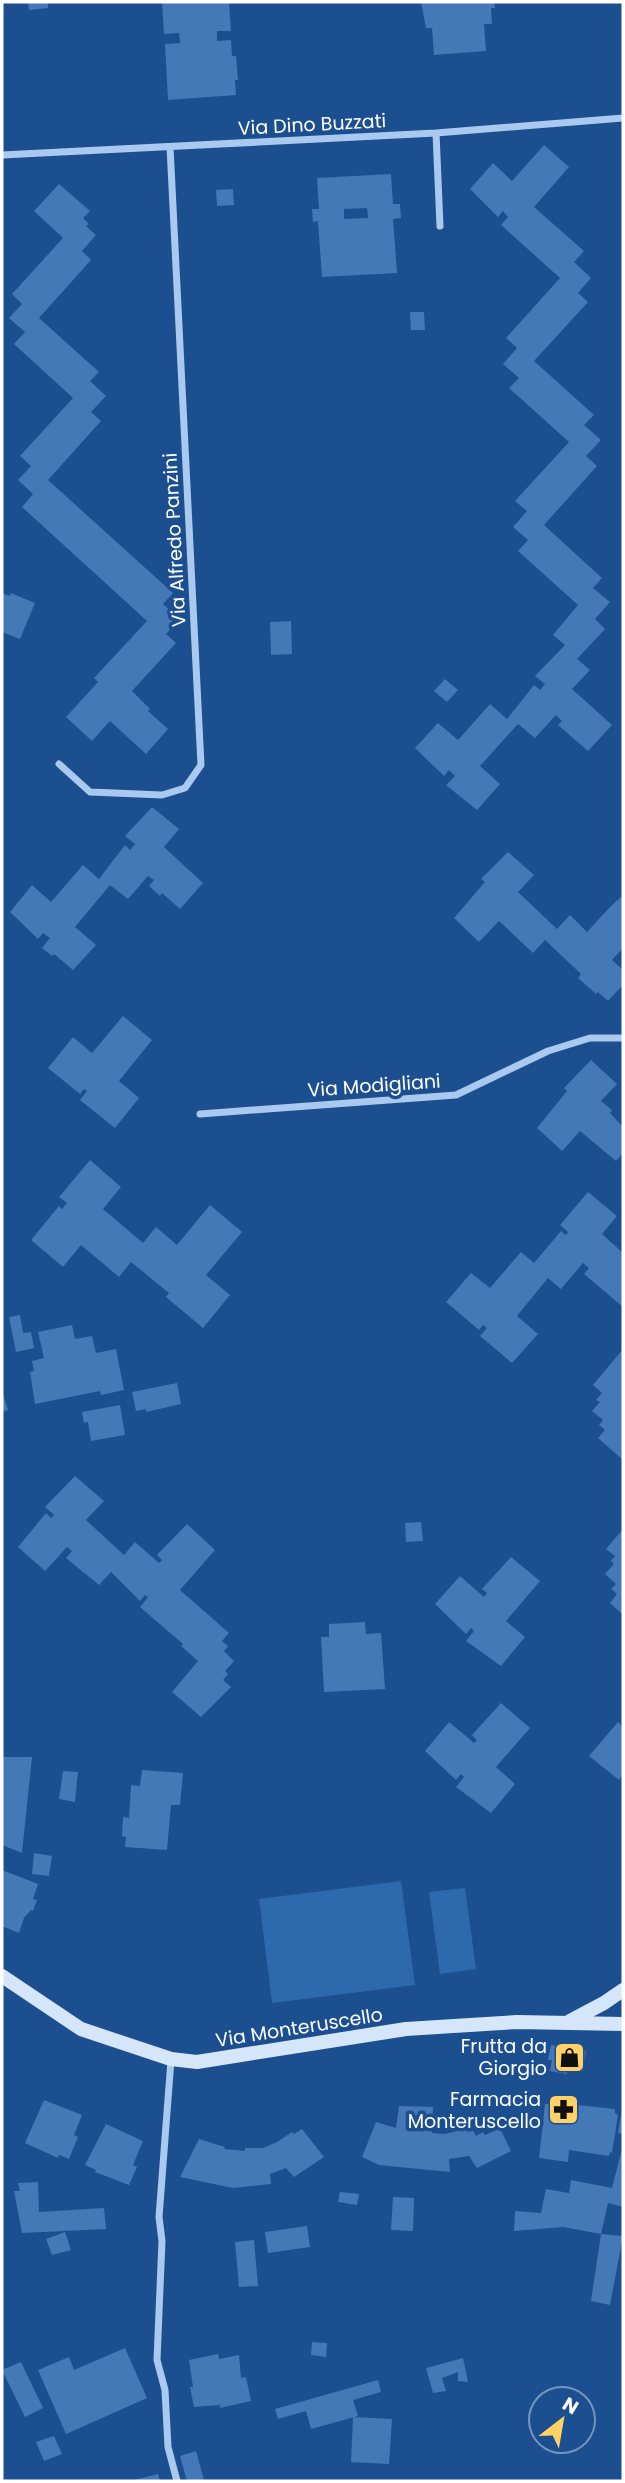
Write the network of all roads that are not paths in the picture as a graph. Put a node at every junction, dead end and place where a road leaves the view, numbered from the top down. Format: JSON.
{"nodes":[{"id":1,"x":623,"y":118,"type":"edge"},
{"id":2,"x":436,"y":133,"type":"junction"},
{"id":3,"x":170,"y":147,"type":"junction"},
{"id":4,"x":2,"y":155,"type":"edge"},
{"id":5,"x":440,"y":226,"type":"dead end"},
{"id":6,"x":59,"y":764,"type":"dead end"},
{"id":7,"x":623,"y":1038,"type":"edge"},
{"id":8,"x":200,"y":1114,"type":"dead end"},
{"id":9,"x":2,"y":1976,"type":"edge"},
{"id":10,"x":623,"y":1990,"type":"edge"},
{"id":11,"x":569,"y":2021,"type":"junction"},
{"id":12,"x":623,"y":2024,"type":"edge"},
{"id":13,"x":171,"y":2059,"type":"junction"},
{"id":14,"x":177,"y":2481,"type":"edge"}],
"edges":[{"from":1,"to":2,"type":"street","name":"Via Dino Buzzati"},
{"from":2,"to":3,"type":"street","name":"Via Dino Buzzati"},
{"from":2,"to":5,"type":"street"},
{"from":3,"to":4,"type":"street","name":"Via Dino Buzzati"},
{"from":3,"to":6,"type":"street","name":"Via Alfredo Panzini"},
{"from":7,"to":8,"type":"street","name":"Via Modigliani"},
{"from":9,"to":13,"type":"street","name":"Via Monteruscello"},
{"from":10,"to":11,"type":"street"},
{"from":11,"to":12,"type":"street","name":"Via Monteruscello"},
{"from":11,"to":13,"type":"street","name":"Via Monteruscello"},
{"from":13,"to":14,"type":"street"}]}
